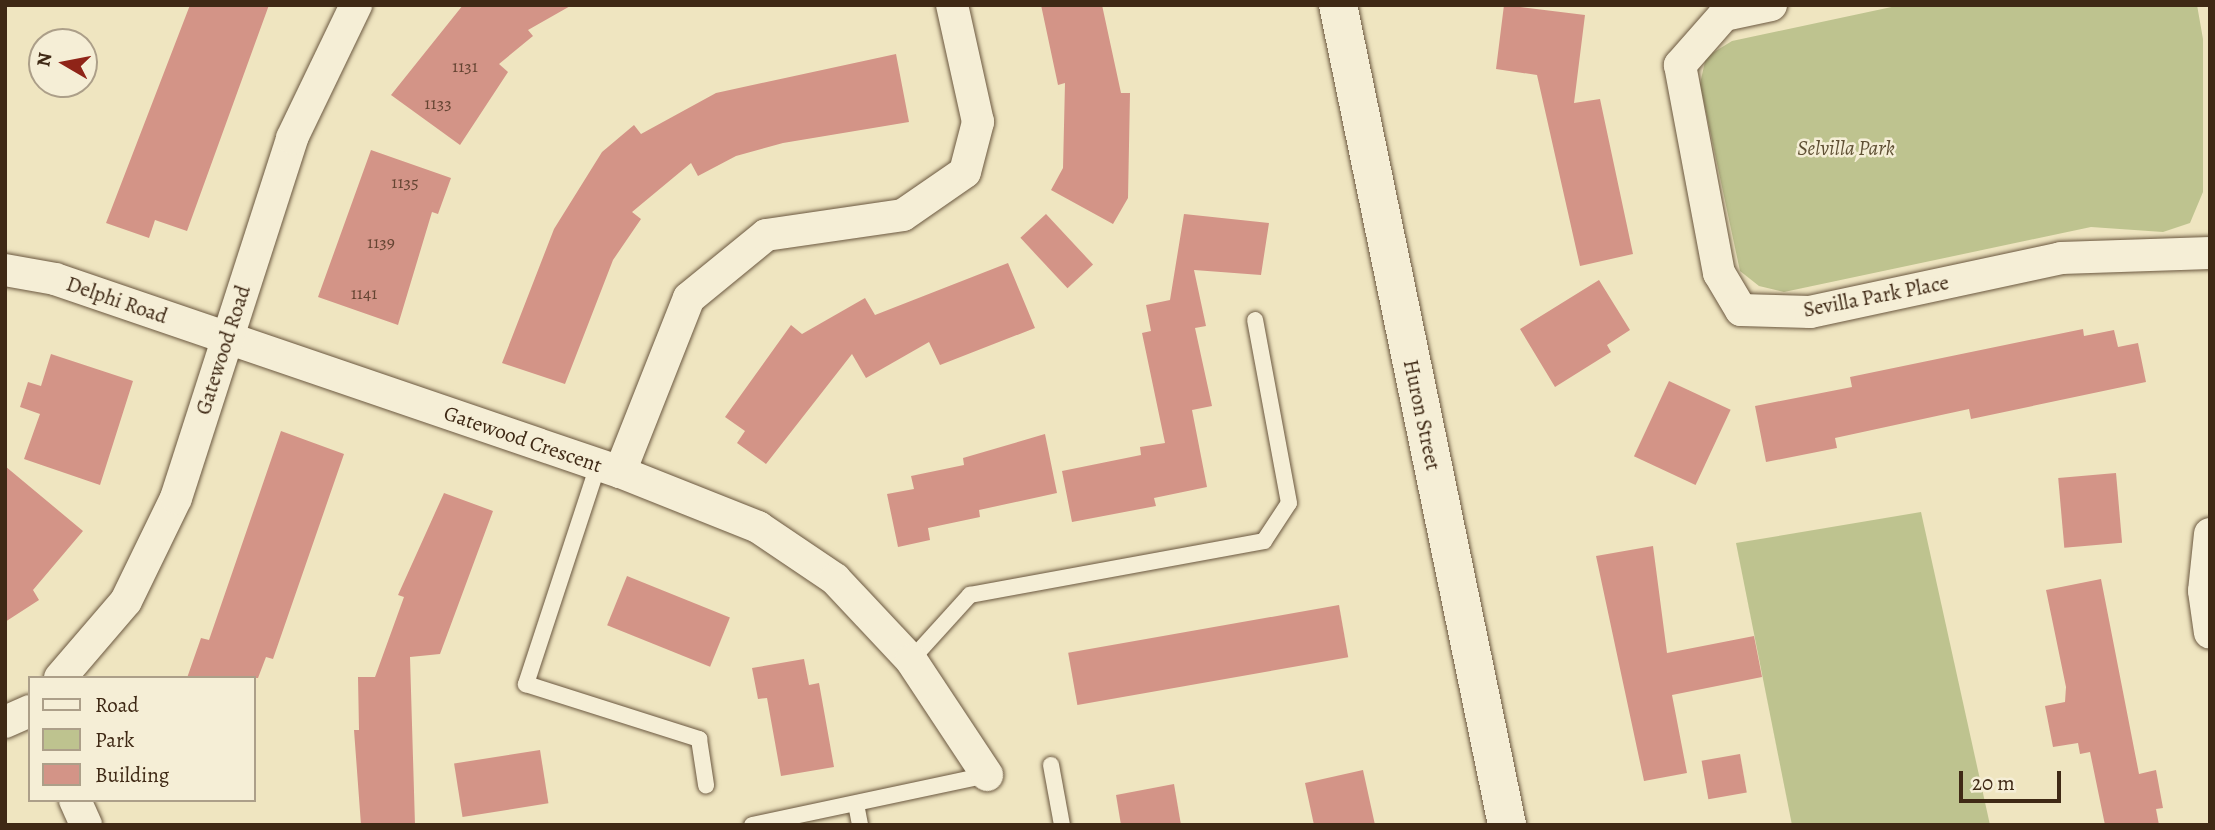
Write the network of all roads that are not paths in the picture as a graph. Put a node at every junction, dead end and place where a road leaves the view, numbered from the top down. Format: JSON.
{"nodes":[{"id":1,"x":356,"y":5,"type":"edge"},
{"id":2,"x":952,"y":5,"type":"edge"},
{"id":3,"x":1338,"y":5,"type":"edge"},
{"id":4,"x":1771,"y":5,"type":"edge"},
{"id":5,"x":2210,"y":253,"type":"edge"},
{"id":6,"x":5,"y":270,"type":"edge"},
{"id":7,"x":1255,"y":320,"type":"dead end"},
{"id":8,"x":227,"y":337,"type":"junction"},
{"id":9,"x":609,"y":469,"type":"junction"},
{"id":10,"x":2210,"y":534,"type":"edge"},
{"id":11,"x":2210,"y":632,"type":"edge"},
{"id":12,"x":911,"y":660,"type":"junction"},
{"id":13,"x":62,"y":676,"type":"edge"},
{"id":14,"x":1051,"y":765,"type":"dead end"},
{"id":15,"x":987,"y":775,"type":"joint"},
{"id":16,"x":706,"y":785,"type":"dead end"},
{"id":17,"x":76,"y":802,"type":"edge"},
{"id":18,"x":856,"y":804,"type":"junction"},
{"id":19,"x":86,"y":825,"type":"edge"},
{"id":20,"x":752,"y":825,"type":"edge"},
{"id":21,"x":860,"y":825,"type":"edge"},
{"id":22,"x":1062,"y":825,"type":"edge"},
{"id":23,"x":1507,"y":825,"type":"edge"}],
"edges":[{"from":1,"to":8,"type":"street","name":"Gatewood Road"},
{"from":2,"to":9,"type":"street","name":"Gatewood Crescent"},
{"from":3,"to":23,"type":"main road","name":"Huron Street"},
{"from":4,"to":5,"type":"street","name":"Sevilla Park Place"},
{"from":6,"to":8,"type":"street","name":"Delphi Road"},
{"from":7,"to":12,"type":"lane"},
{"from":8,"to":9,"type":"street","name":"Gatewood Crescent"},
{"from":8,"to":13,"type":"street","name":"Gatewood Road"},
{"from":9,"to":12,"type":"street"},
{"from":9,"to":16,"type":"lane"},
{"from":10,"to":11,"type":"street"},
{"from":12,"to":15,"type":"street"},
{"from":14,"to":22,"type":"lane"},
{"from":15,"to":18,"type":"lane"},
{"from":17,"to":19,"type":"street"},
{"from":18,"to":20,"type":"lane"},
{"from":18,"to":21,"type":"lane"}]}
